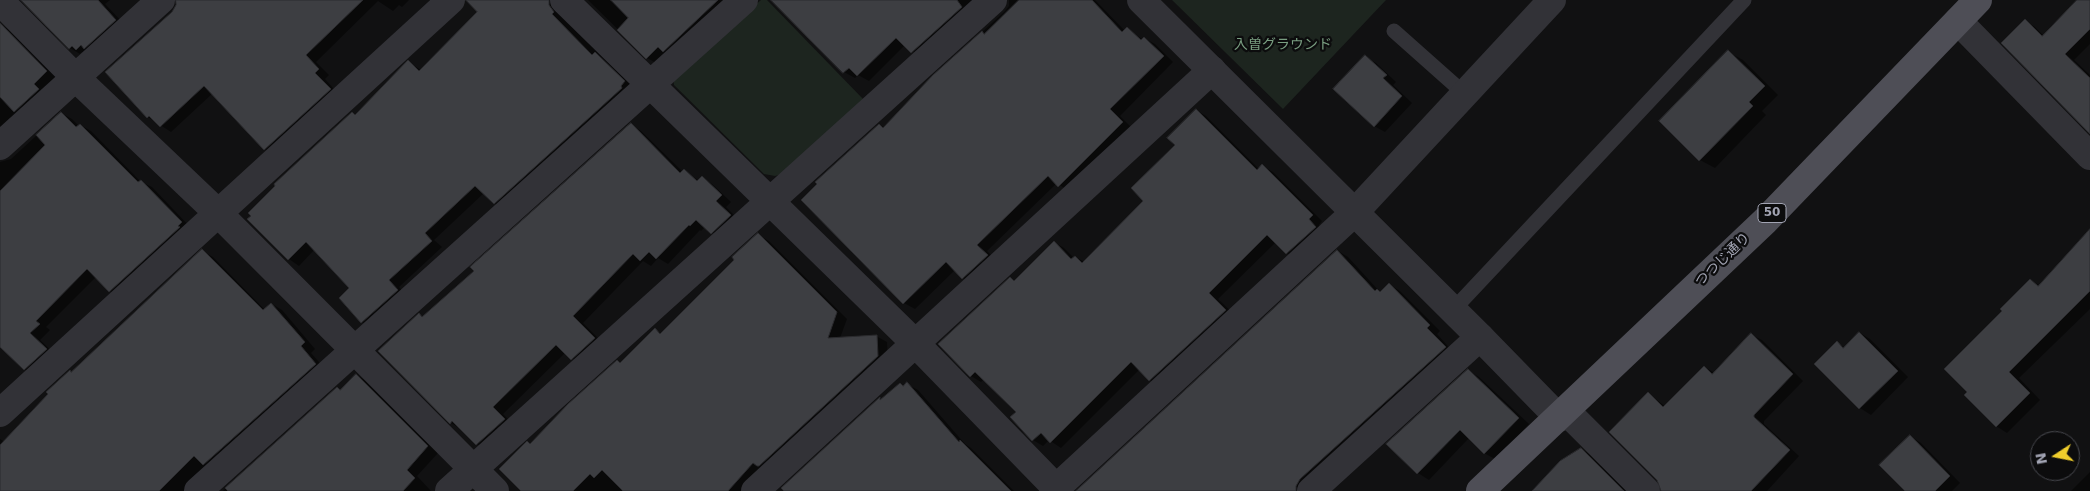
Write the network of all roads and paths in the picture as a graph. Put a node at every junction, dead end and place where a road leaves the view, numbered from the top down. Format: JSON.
{"nodes":[{"id":1,"x":161,"y":0,"type":"edge"},
{"id":2,"x":451,"y":0,"type":"edge"},
{"id":3,"x":564,"y":0,"type":"edge"},
{"id":4,"x":744,"y":0,"type":"edge"},
{"id":5,"x":993,"y":0,"type":"edge"},
{"id":6,"x":1141,"y":0,"type":"edge"},
{"id":7,"x":1552,"y":0,"type":"edge"},
{"id":8,"x":1744,"y":0,"type":"edge"},
{"id":9,"x":1978,"y":0,"type":"edge"},
{"id":10,"x":0,"y":1,"type":"edge"},
{"id":11,"x":1958,"y":21,"type":"junction"},
{"id":12,"x":1394,"y":31,"type":"dead end"},
{"id":13,"x":1212,"y":70,"type":"junction"},
{"id":14,"x":75,"y":77,"type":"junction"},
{"id":15,"x":650,"y":85,"type":"junction"},
{"id":16,"x":1466,"y":95,"type":"junction"},
{"id":17,"x":0,"y":146,"type":"edge"},
{"id":18,"x":2090,"y":156,"type":"edge"},
{"id":19,"x":770,"y":200,"type":"junction"},
{"id":20,"x":1355,"y":212,"type":"junction"},
{"id":21,"x":218,"y":213,"type":"junction"},
{"id":22,"x":1453,"y":310,"type":"junction"},
{"id":23,"x":1480,"y":337,"type":"junction"},
{"id":24,"x":916,"y":344,"type":"junction"},
{"id":25,"x":355,"y":349,"type":"junction"},
{"id":26,"x":0,"y":413,"type":"edge"},
{"id":27,"x":1562,"y":414,"type":"junction"},
{"id":28,"x":473,"y":469,"type":"junction"},
{"id":29,"x":1056,"y":490,"type":"edge"},
{"id":30,"x":198,"y":491,"type":"edge"},
{"id":31,"x":449,"y":491,"type":"edge"},
{"id":32,"x":495,"y":491,"type":"edge"},
{"id":33,"x":755,"y":491,"type":"edge"},
{"id":34,"x":1311,"y":491,"type":"edge"},
{"id":35,"x":1480,"y":491,"type":"edge"},
{"id":36,"x":1646,"y":491,"type":"edge"}],
"edges":[{"from":1,"to":14,"type":"street"},
{"from":2,"to":21,"type":"street"},
{"from":3,"to":15,"type":"street"},
{"from":4,"to":15,"type":"street"},
{"from":5,"to":19,"type":"street"},
{"from":6,"to":13,"type":"street"},
{"from":7,"to":16,"type":"street"},
{"from":8,"to":22,"type":"lane"},
{"from":9,"to":11,"type":"main road","name":"つつじ通り","number":"50"},
{"from":10,"to":14,"type":"street"},
{"from":11,"to":18,"type":"street"},
{"from":11,"to":27,"type":"main road","name":"つつじ通り","number":"50"},
{"from":12,"to":16,"type":"lane"},
{"from":13,"to":20,"type":"street"},
{"from":13,"to":24,"type":"street"},
{"from":14,"to":17,"type":"street"},
{"from":14,"to":21,"type":"street"},
{"from":15,"to":19,"type":"street"},
{"from":15,"to":25,"type":"street"},
{"from":16,"to":20,"type":"street"},
{"from":19,"to":24,"type":"street"},
{"from":19,"to":28,"type":"street"},
{"from":20,"to":22,"type":"street"},
{"from":20,"to":29,"type":"street"},
{"from":21,"to":25,"type":"street"},
{"from":21,"to":26,"type":"street"},
{"from":22,"to":23,"type":"street"},
{"from":23,"to":27,"type":"street"},
{"from":23,"to":34,"type":"street"},
{"from":24,"to":29,"type":"street"},
{"from":24,"to":33,"type":"street"},
{"from":25,"to":28,"type":"street"},
{"from":25,"to":30,"type":"street"},
{"from":27,"to":35,"type":"main road","name":"つつじ通り","number":"50"},
{"from":27,"to":36,"type":"street"},
{"from":28,"to":31,"type":"street"},
{"from":28,"to":32,"type":"street"}]}
